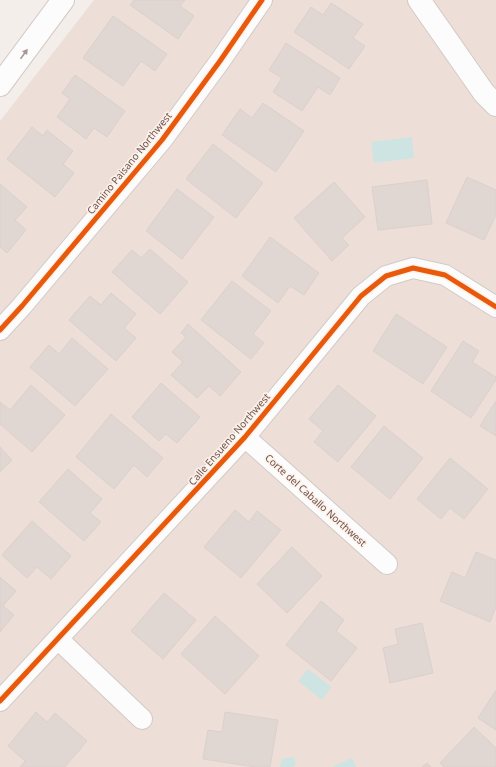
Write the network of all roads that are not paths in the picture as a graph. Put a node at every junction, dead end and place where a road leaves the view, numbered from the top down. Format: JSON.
{"nodes":[{"id":1,"x":63,"y":0,"type":"edge"},
{"id":2,"x":262,"y":0,"type":"edge"},
{"id":3,"x":419,"y":0,"type":"edge"},
{"id":4,"x":0,"y":84,"type":"edge"},
{"id":5,"x":496,"y":105,"type":"edge"},
{"id":6,"x":496,"y":307,"type":"edge"},
{"id":7,"x":0,"y":330,"type":"edge"},
{"id":8,"x":245,"y":437,"type":"junction"},
{"id":9,"x":387,"y":564,"type":"dead end"},
{"id":10,"x":58,"y":639,"type":"junction"},
{"id":11,"x":0,"y":701,"type":"edge"},
{"id":12,"x":142,"y":719,"type":"dead end"}],
"edges":[{"from":4,"to":1,"type":"street","one_way":true},
{"from":2,"to":7,"type":"street","name":"Camino Paisano Northwest"},
{"from":3,"to":5,"type":"street"},
{"from":6,"to":8,"type":"street","name":"Calle Ensueno Northwest"},
{"from":8,"to":9,"type":"street","name":"Corte del Caballo Northwest"},
{"from":8,"to":10,"type":"street","name":"Calle Ensueno Northwest"},
{"from":10,"to":11,"type":"street","name":"Calle Ensueno Northwest"},
{"from":10,"to":12,"type":"street"}]}
